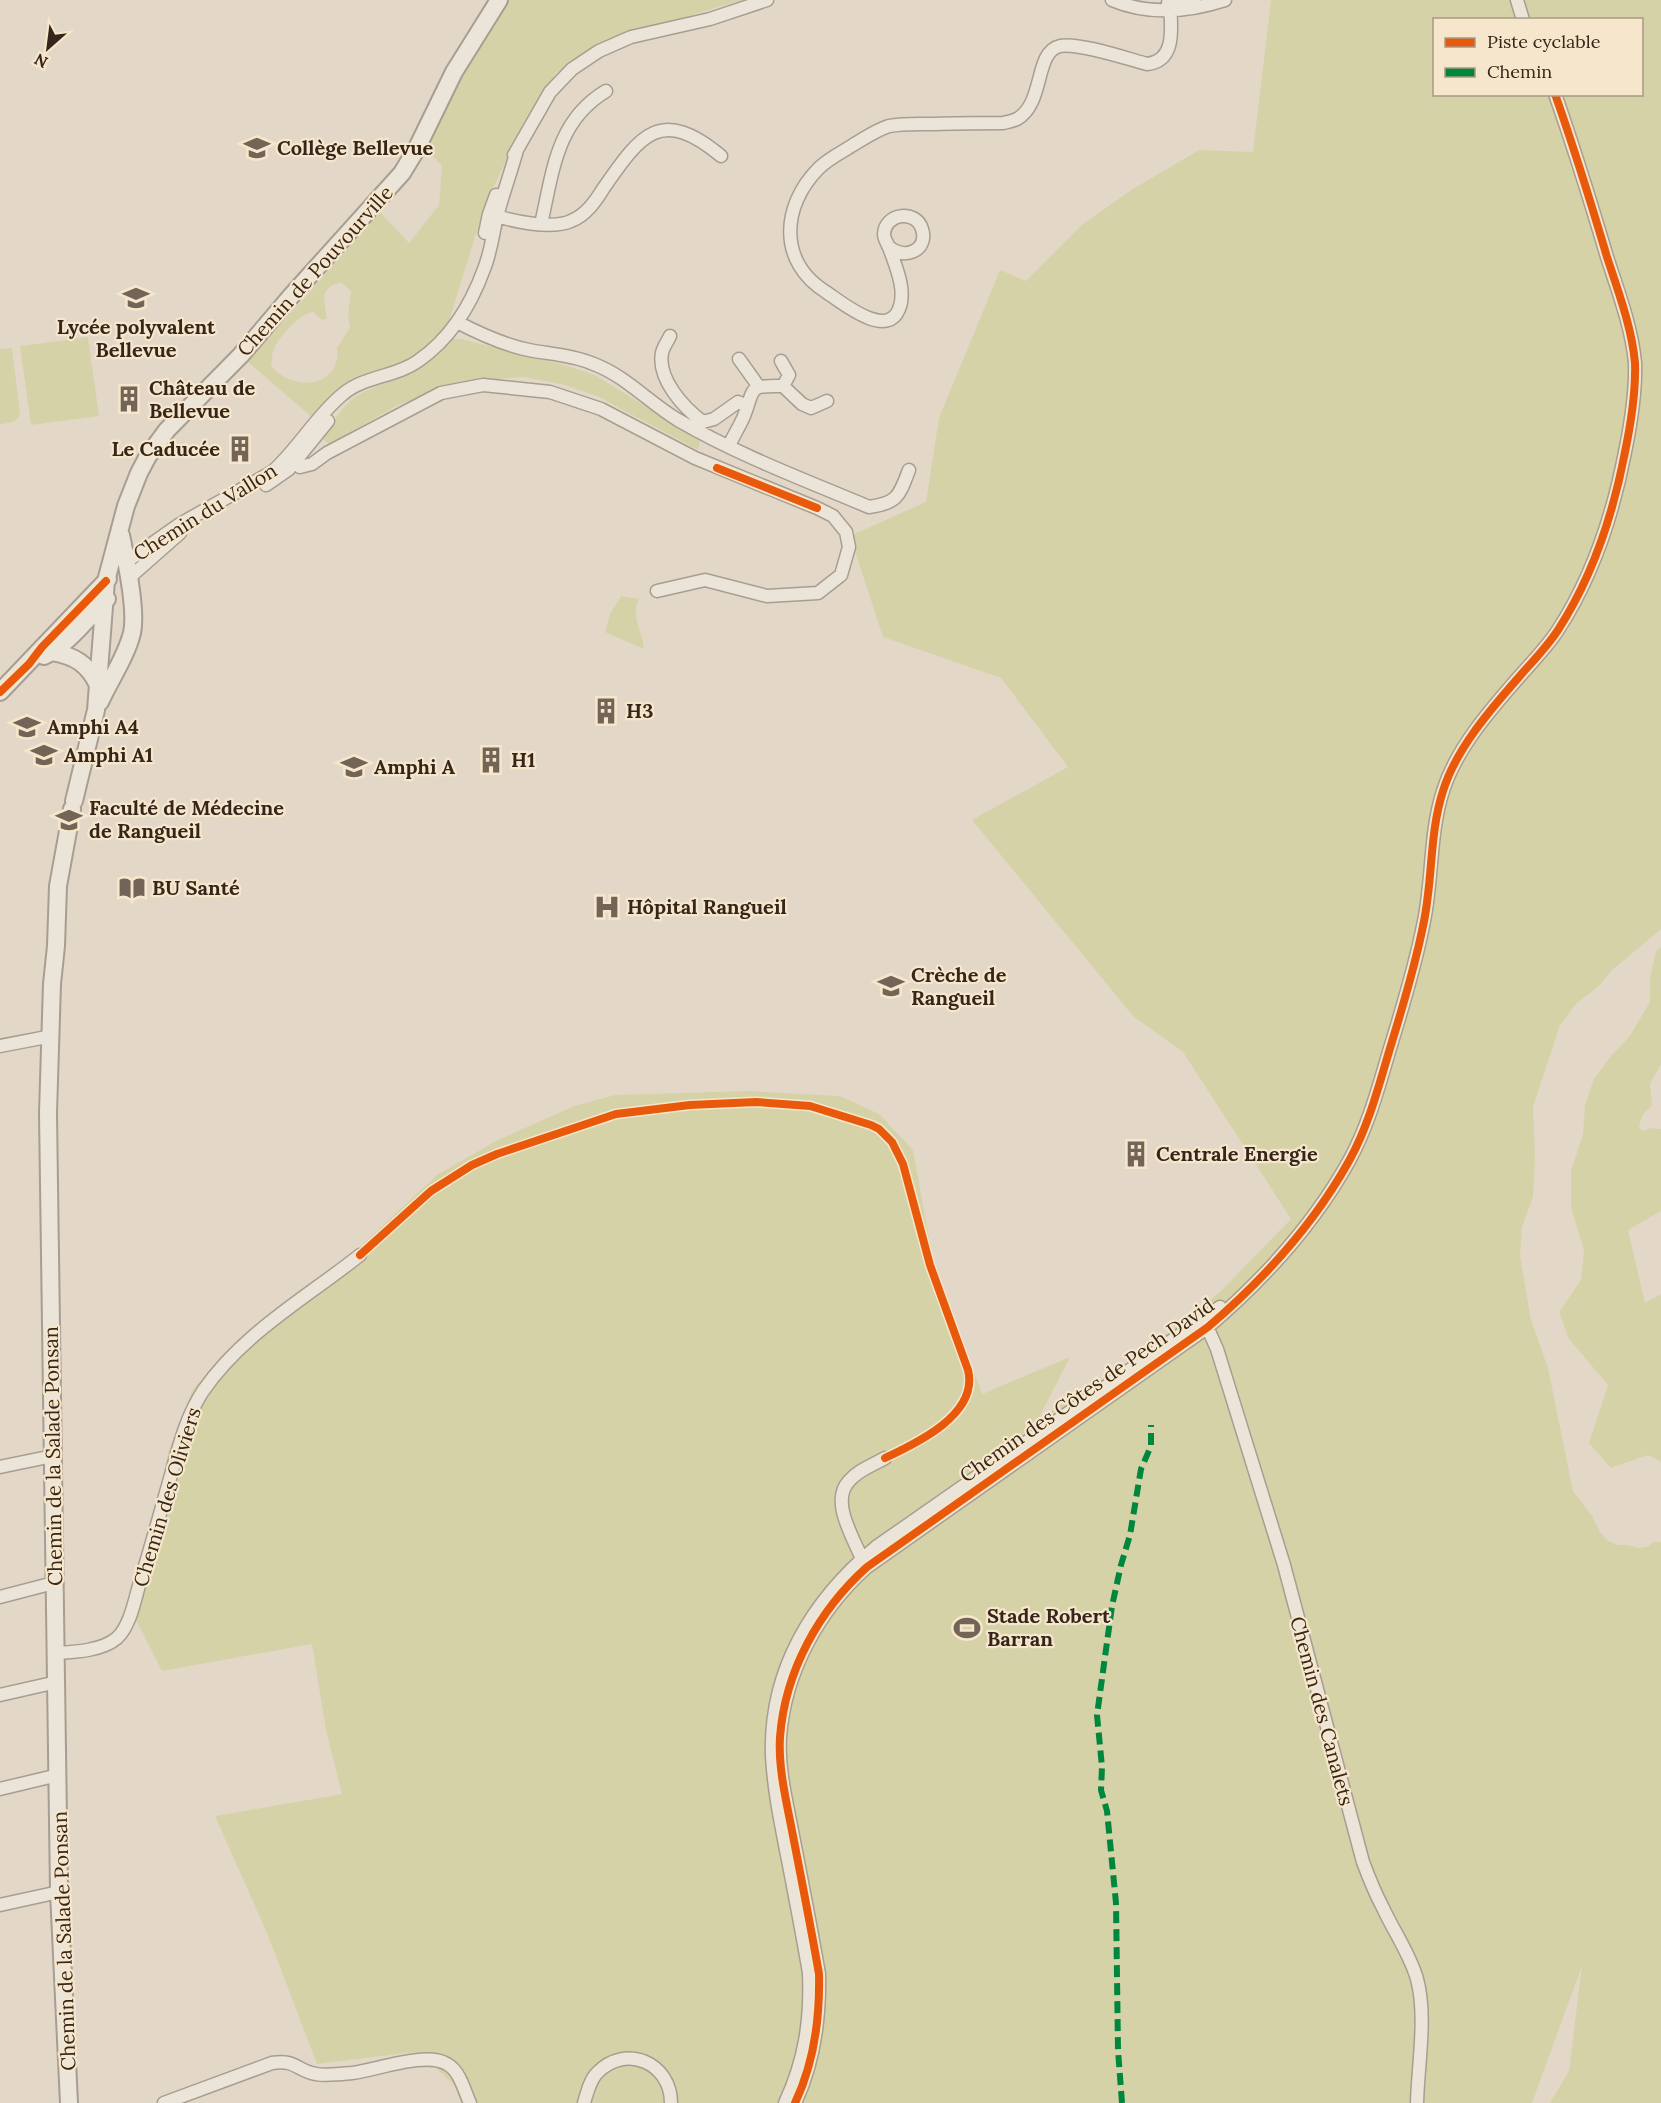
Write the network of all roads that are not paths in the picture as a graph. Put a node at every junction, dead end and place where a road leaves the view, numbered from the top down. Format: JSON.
{"nodes":[{"id":1,"x":499,"y":0,"type":"edge"},
{"id":2,"x":766,"y":0,"type":"edge"},
{"id":3,"x":1112,"y":0,"type":"edge"},
{"id":4,"x":1132,"y":0,"type":"edge"},
{"id":5,"x":1194,"y":0,"type":"edge"},
{"id":6,"x":1225,"y":0,"type":"edge"},
{"id":7,"x":1512,"y":0,"type":"edge"},
{"id":8,"x":1517,"y":0,"type":"edge"},
{"id":9,"x":1170,"y":8,"type":"junction"},
{"id":10,"x":1522,"y":16,"type":"edge"},
{"id":11,"x":606,"y":91,"type":"dead end"},
{"id":12,"x":1556,"y":96,"type":"edge"},
{"id":13,"x":721,"y":156,"type":"dead end"},
{"id":14,"x":493,"y":215,"type":"junction"},
{"id":15,"x":541,"y":224,"type":"junction"},
{"id":16,"x":888,"y":246,"type":"junction"},
{"id":17,"x":910,"y":253,"type":"junction"},
{"id":18,"x":899,"y":276,"type":"junction"},
{"id":19,"x":457,"y":322,"type":"junction"},
{"id":20,"x":670,"y":336,"type":"dead end"},
{"id":21,"x":739,"y":359,"type":"dead end"},
{"id":22,"x":781,"y":361,"type":"dead end"},
{"id":23,"x":783,"y":386,"type":"junction"},
{"id":24,"x":759,"y":387,"type":"junction"},
{"id":25,"x":827,"y":401,"type":"dead end"},
{"id":26,"x":747,"y":405,"type":"junction"},
{"id":27,"x":729,"y":446,"type":"junction"},
{"id":28,"x":297,"y":453,"type":"junction"},
{"id":29,"x":909,"y":470,"type":"dead end"},
{"id":30,"x":120,"y":531,"type":"junction"},
{"id":31,"x":128,"y":570,"type":"junction"},
{"id":32,"x":106,"y":581,"type":"junction"},
{"id":33,"x":657,"y":591,"type":"dead end"},
{"id":34,"x":105,"y":601,"type":"junction"},
{"id":35,"x":52,"y":652,"type":"junction"},
{"id":36,"x":29,"y":664,"type":"junction"},
{"id":37,"x":98,"y":685,"type":"junction"},
{"id":38,"x":0,"y":692,"type":"edge"},
{"id":39,"x":96,"y":710,"type":"junction"},
{"id":40,"x":52,"y":1036,"type":"junction"},
{"id":41,"x":0,"y":1046,"type":"edge"},
{"id":42,"x":360,"y":1255,"type":"dead end"},
{"id":43,"x":1206,"y":1323,"type":"junction"},
{"id":44,"x":53,"y":1456,"type":"junction"},
{"id":45,"x":885,"y":1458,"type":"dead end"},
{"id":46,"x":0,"y":1467,"type":"edge"},
{"id":47,"x":864,"y":1563,"type":"junction"},
{"id":48,"x":55,"y":1585,"type":"junction"},
{"id":49,"x":0,"y":1597,"type":"edge"},
{"id":50,"x":56,"y":1653,"type":"junction"},
{"id":51,"x":57,"y":1682,"type":"junction"},
{"id":52,"x":0,"y":1695,"type":"edge"},
{"id":53,"x":58,"y":1777,"type":"junction"},
{"id":54,"x":0,"y":1789,"type":"edge"},
{"id":55,"x":59,"y":1892,"type":"junction"},
{"id":56,"x":0,"y":1905,"type":"edge"},
{"id":57,"x":69,"y":2103,"type":"edge"},
{"id":58,"x":164,"y":2103,"type":"edge"},
{"id":59,"x":470,"y":2103,"type":"edge"},
{"id":60,"x":584,"y":2103,"type":"edge"},
{"id":61,"x":670,"y":2103,"type":"edge"},
{"id":62,"x":785,"y":2103,"type":"edge"},
{"id":63,"x":795,"y":2103,"type":"edge"},
{"id":64,"x":1417,"y":2103,"type":"edge"}],
"edges":[{"from":1,"to":30,"type":"street","name":"Chemin de Pouvourville"},
{"from":2,"to":14,"type":"street","name":"Chemin du Vallon"},
{"from":3,"to":9,"type":"street"},
{"from":4,"to":9,"type":"street"},
{"from":5,"to":9,"type":"street"},
{"from":6,"to":9,"type":"street"},
{"from":7,"to":10,"type":"street"},
{"from":8,"to":10,"type":"street"},
{"from":9,"to":18,"type":"street"},
{"from":11,"to":15,"type":"street"},
{"from":12,"to":43,"type":"street","name":"Chemin des Côtes de Pech David"},
{"from":13,"to":15,"type":"street"},
{"from":14,"to":15,"type":"street"},
{"from":14,"to":19,"type":"street","name":"Chemin du Vallon"},
{"from":16,"to":17,"type":"street"},
{"from":16,"to":17,"type":"street"},
{"from":16,"to":18,"type":"street"},
{"from":17,"to":18,"type":"street"},
{"from":19,"to":27,"type":"street"},
{"from":19,"to":28,"type":"street","name":"Chemin du Vallon"},
{"from":20,"to":26,"type":"street"},
{"from":21,"to":24,"type":"street"},
{"from":22,"to":23,"type":"street"},
{"from":23,"to":24,"type":"street"},
{"from":23,"to":25,"type":"street"},
{"from":24,"to":26,"type":"street"},
{"from":26,"to":27,"type":"street"},
{"from":27,"to":29,"type":"street"},
{"from":28,"to":31,"type":"street","name":"Chemin du Vallon"},
{"from":28,"to":33,"type":"street"},
{"from":30,"to":31,"type":"street","name":"Chemin de Pouvourville"},
{"from":30,"to":32,"type":"street","name":"Chemin de Pouvourville"},
{"from":31,"to":32,"type":"street"},
{"from":31,"to":34,"type":"street"},
{"from":31,"to":39,"type":"street","name":"Chemin de la Salade Ponsan"},
{"from":32,"to":34,"type":"street","name":"Chemin de Pouvourville"},
{"from":32,"to":36,"type":"street"},
{"from":34,"to":35,"type":"street"},
{"from":34,"to":37,"type":"street","name":"Chemin de la Salade Ponsan"},
{"from":35,"to":36,"type":"street"},
{"from":35,"to":37,"type":"street"},
{"from":36,"to":38,"type":"street"},
{"from":37,"to":39,"type":"street","name":"Chemin de la Salade Ponsan"},
{"from":39,"to":40,"type":"street","name":"Chemin de la Salade Ponsan"},
{"from":40,"to":41,"type":"street"},
{"from":40,"to":44,"type":"street","name":"Chemin de la Salade Ponsan"},
{"from":42,"to":50,"type":"street","name":"Chemin des Oliviers"},
{"from":43,"to":47,"type":"street","name":"Chemin des Côtes de Pech David"},
{"from":43,"to":64,"type":"street","name":"Chemin des Canalets"},
{"from":44,"to":46,"type":"street"},
{"from":44,"to":48,"type":"street","name":"Chemin de la Salade Ponsan"},
{"from":45,"to":47,"type":"street"},
{"from":47,"to":62,"type":"street","name":"Chemin des Côtes de Pech David"},
{"from":47,"to":63,"type":"street","name":"Chemin des Côtes de Pech David"},
{"from":48,"to":49,"type":"street"},
{"from":48,"to":50,"type":"street","name":"Chemin de la Salade Ponsan"},
{"from":50,"to":51,"type":"street","name":"Chemin de la Salade Ponsan"},
{"from":51,"to":52,"type":"street"},
{"from":51,"to":53,"type":"street","name":"Chemin de la Salade Ponsan"},
{"from":53,"to":54,"type":"street"},
{"from":53,"to":55,"type":"street","name":"Chemin de la Salade Ponsan"},
{"from":55,"to":56,"type":"street"},
{"from":55,"to":57,"type":"street","name":"Chemin de la Salade Ponsan"},
{"from":58,"to":59,"type":"street"},
{"from":60,"to":61,"type":"street"}]}
